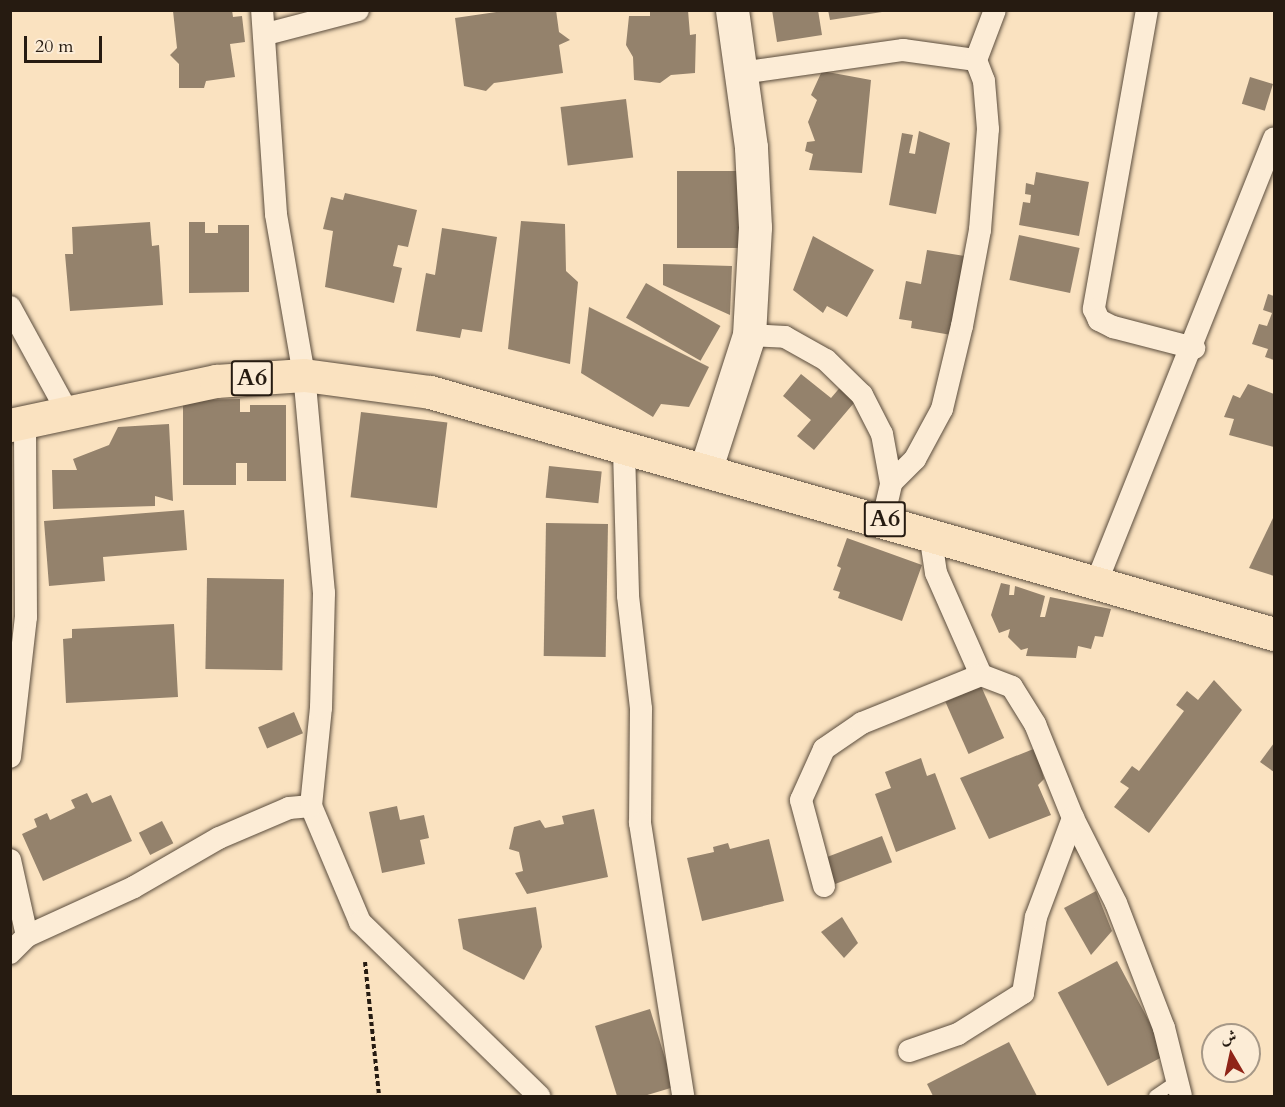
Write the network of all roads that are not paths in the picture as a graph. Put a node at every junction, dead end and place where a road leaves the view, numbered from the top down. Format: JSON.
{"nodes":[{"id":1,"x":262,"y":10,"type":"edge"},
{"id":2,"x":358,"y":10,"type":"edge"},
{"id":3,"x":732,"y":10,"type":"edge"},
{"id":4,"x":995,"y":10,"type":"edge"},
{"id":5,"x":1148,"y":10,"type":"edge"},
{"id":6,"x":266,"y":34,"type":"junction"},
{"id":7,"x":976,"y":60,"type":"junction"},
{"id":8,"x":741,"y":73,"type":"junction"},
{"id":9,"x":1275,"y":139,"type":"edge"},
{"id":10,"x":10,"y":307,"type":"edge"},
{"id":11,"x":749,"y":335,"type":"junction"},
{"id":12,"x":1194,"y":348,"type":"junction"},
{"id":13,"x":304,"y":375,"type":"junction"},
{"id":14,"x":67,"y":411,"type":"junction"},
{"id":15,"x":18,"y":423,"type":"edge"},
{"id":16,"x":624,"y":450,"type":"junction"},
{"id":17,"x":706,"y":468,"type":"junction"},
{"id":18,"x":891,"y":483,"type":"junction"},
{"id":19,"x":883,"y":519,"type":"junction"},
{"id":20,"x":930,"y":533,"type":"junction"},
{"id":21,"x":1095,"y":586,"type":"junction"},
{"id":22,"x":1275,"y":634,"type":"edge"},
{"id":23,"x":981,"y":675,"type":"junction"},
{"id":24,"x":10,"y":757,"type":"edge"},
{"id":25,"x":310,"y":806,"type":"junction"},
{"id":26,"x":1073,"y":818,"type":"junction"},
{"id":27,"x":10,"y":860,"type":"edge"},
{"id":28,"x":824,"y":886,"type":"dead end"},
{"id":29,"x":27,"y":936,"type":"junction"},
{"id":30,"x":10,"y":953,"type":"edge"},
{"id":31,"x":909,"y":1051,"type":"dead end"},
{"id":32,"x":1179,"y":1089,"type":"edge"},
{"id":33,"x":539,"y":1096,"type":"edge"},
{"id":34,"x":683,"y":1096,"type":"edge"},
{"id":35,"x":1155,"y":1096,"type":"edge"}],
"edges":[{"from":1,"to":6,"type":"street"},
{"from":2,"to":6,"type":"street"},
{"from":3,"to":8,"type":"street"},
{"from":4,"to":7,"type":"street"},
{"from":5,"to":12,"type":"street"},
{"from":6,"to":13,"type":"street"},
{"from":7,"to":8,"type":"street"},
{"from":7,"to":18,"type":"street"},
{"from":8,"to":11,"type":"street"},
{"from":9,"to":12,"type":"street"},
{"from":10,"to":14,"type":"street"},
{"from":11,"to":17,"type":"street"},
{"from":11,"to":18,"type":"street"},
{"from":12,"to":21,"type":"street"},
{"from":13,"to":14,"type":"highway","number":"A6"},
{"from":13,"to":16,"type":"highway","number":"A6"},
{"from":13,"to":25,"type":"street"},
{"from":14,"to":15,"type":"highway","number":"A6"},
{"from":15,"to":24,"type":"street"},
{"from":16,"to":17,"type":"highway","number":"A6"},
{"from":16,"to":34,"type":"street"},
{"from":17,"to":19,"type":"highway","number":"A6"},
{"from":18,"to":19,"type":"street"},
{"from":19,"to":20,"type":"highway","number":"A6"},
{"from":20,"to":21,"type":"highway","number":"A6"},
{"from":20,"to":23,"type":"street"},
{"from":21,"to":22,"type":"highway","number":"A6"},
{"from":23,"to":26,"type":"street"},
{"from":23,"to":28,"type":"street"},
{"from":25,"to":29,"type":"street"},
{"from":25,"to":33,"type":"street"},
{"from":26,"to":31,"type":"street"},
{"from":26,"to":32,"type":"street"},
{"from":27,"to":29,"type":"street"},
{"from":29,"to":30,"type":"street"},
{"from":32,"to":35,"type":"lane"}]}
